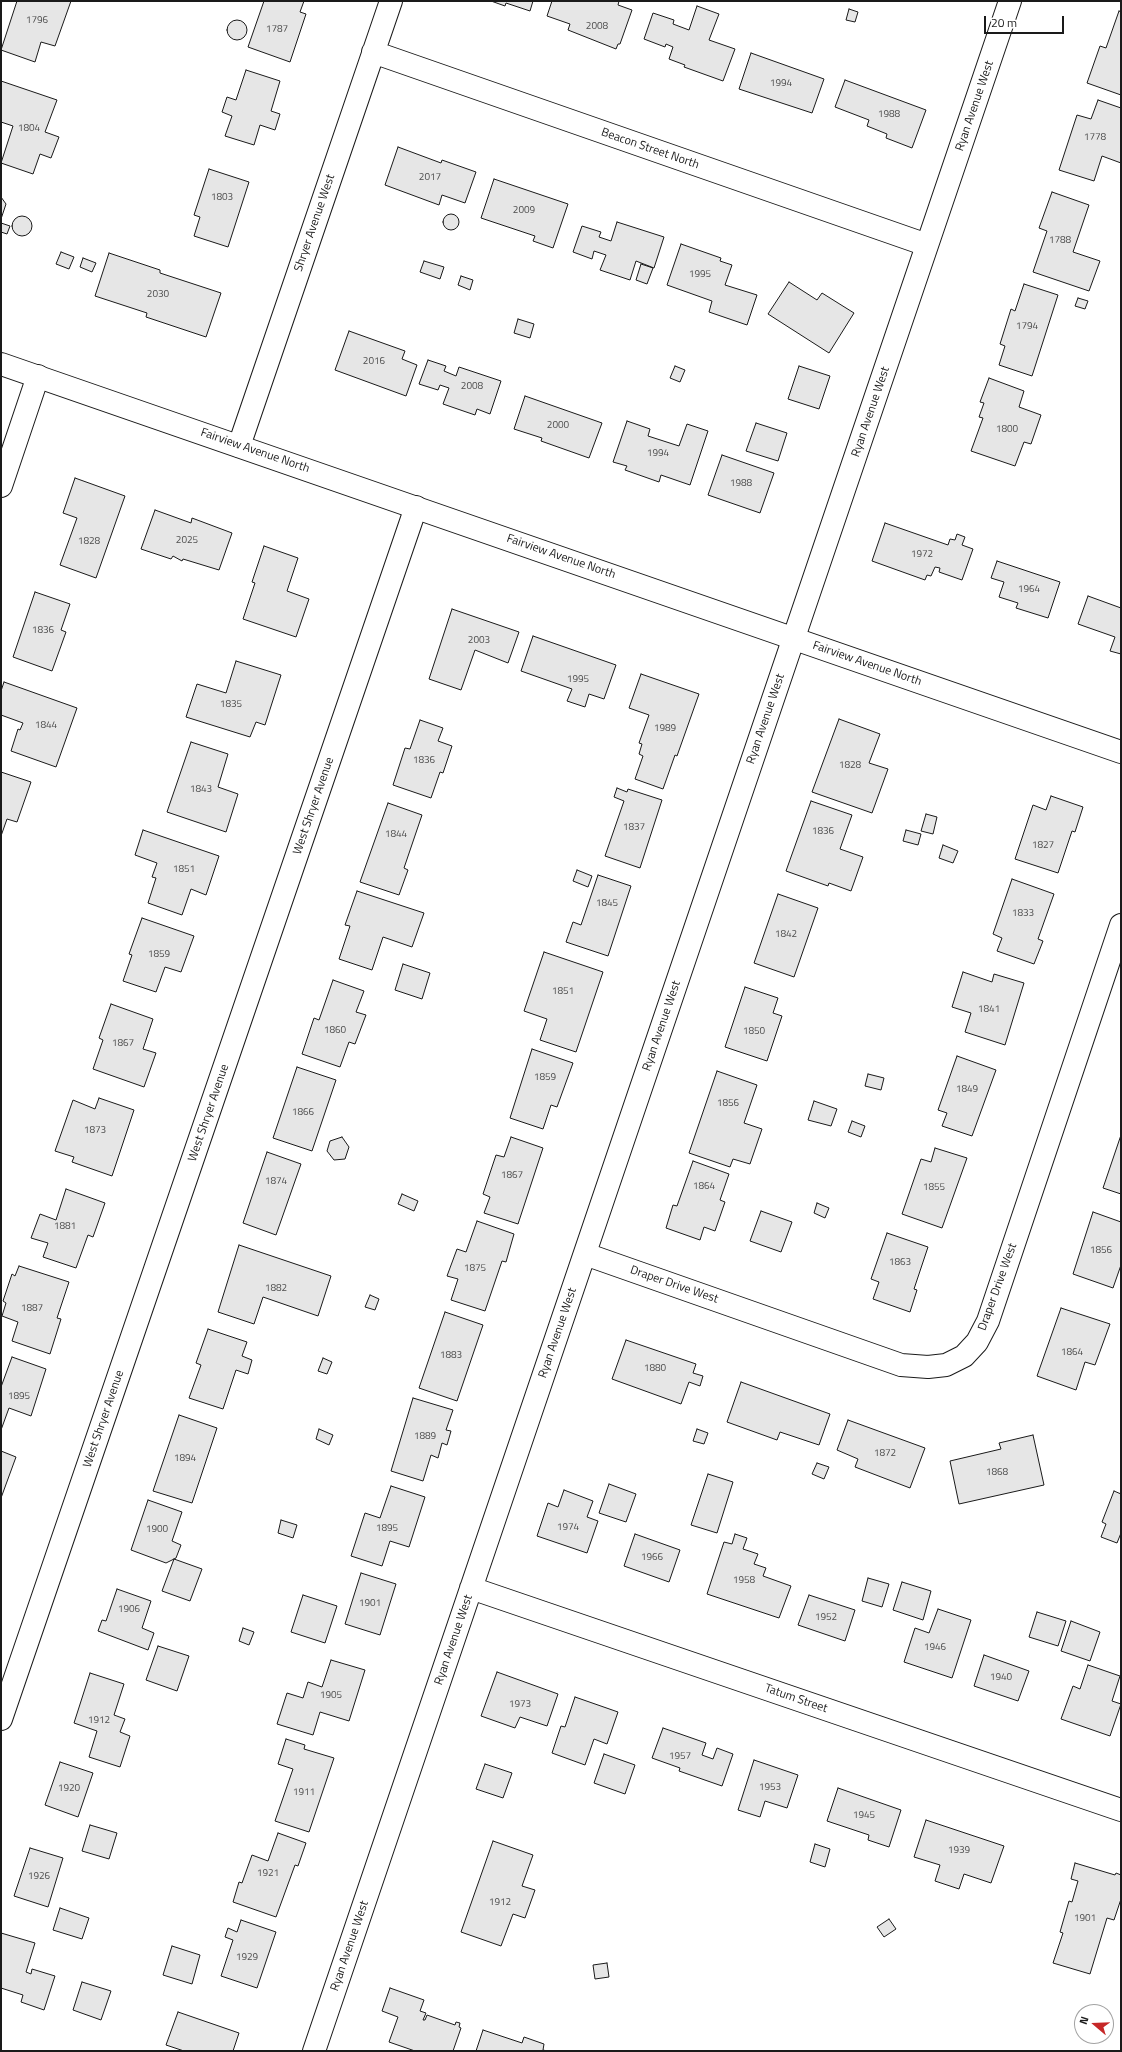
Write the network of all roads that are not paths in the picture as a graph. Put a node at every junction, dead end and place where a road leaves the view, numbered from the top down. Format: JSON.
{"nodes":[{"id":1,"x":391,"y":1,"type":"edge"},
{"id":2,"x":1010,"y":1,"type":"edge"},
{"id":3,"x":373,"y":52,"type":"junction"},
{"id":4,"x":928,"y":245,"type":"junction"},
{"id":5,"x":1,"y":364,"type":"edge"},
{"id":6,"x":38,"y":376,"type":"junction"},
{"id":7,"x":239,"y":446,"type":"junction"},
{"id":8,"x":1,"y":486,"type":"edge"},
{"id":9,"x":416,"y":507,"type":"junction"},
{"id":10,"x":794,"y":638,"type":"junction"},
{"id":11,"x":1121,"y":752,"type":"edge"},
{"id":12,"x":1121,"y":925,"type":"edge"},
{"id":13,"x":585,"y":1254,"type":"junction"},
{"id":14,"x":471,"y":1588,"type":"junction"},
{"id":15,"x":1,"y":1719,"type":"edge"},
{"id":16,"x":1121,"y":1810,"type":"edge"},
{"id":17,"x":314,"y":2051,"type":"edge"}],
"edges":[{"from":1,"to":3,"type":"street","name":"Shryer Avenue West"},
{"from":2,"to":4,"type":"street","name":"Ryan Avenue West"},
{"from":3,"to":4,"type":"street","name":"Beacon Street North"},
{"from":3,"to":7,"type":"street","name":"Shryer Avenue West"},
{"from":4,"to":10,"type":"street","name":"Ryan Avenue West"},
{"from":5,"to":6,"type":"street","name":"Fairview Avenue North"},
{"from":6,"to":7,"type":"street","name":"Fairview Avenue North"},
{"from":6,"to":8,"type":"street"},
{"from":7,"to":9,"type":"street","name":"Fairview Avenue North"},
{"from":9,"to":10,"type":"street","name":"Fairview Avenue North"},
{"from":9,"to":15,"type":"street","name":"West Shryer Avenue"},
{"from":10,"to":11,"type":"street","name":"Fairview Avenue North"},
{"from":10,"to":13,"type":"street","name":"Ryan Avenue West"},
{"from":12,"to":13,"type":"street","name":"Draper Drive West"},
{"from":13,"to":14,"type":"street","name":"Ryan Avenue West"},
{"from":14,"to":16,"type":"street","name":"Tatum Street"},
{"from":14,"to":17,"type":"street","name":"Ryan Avenue West"}]}
